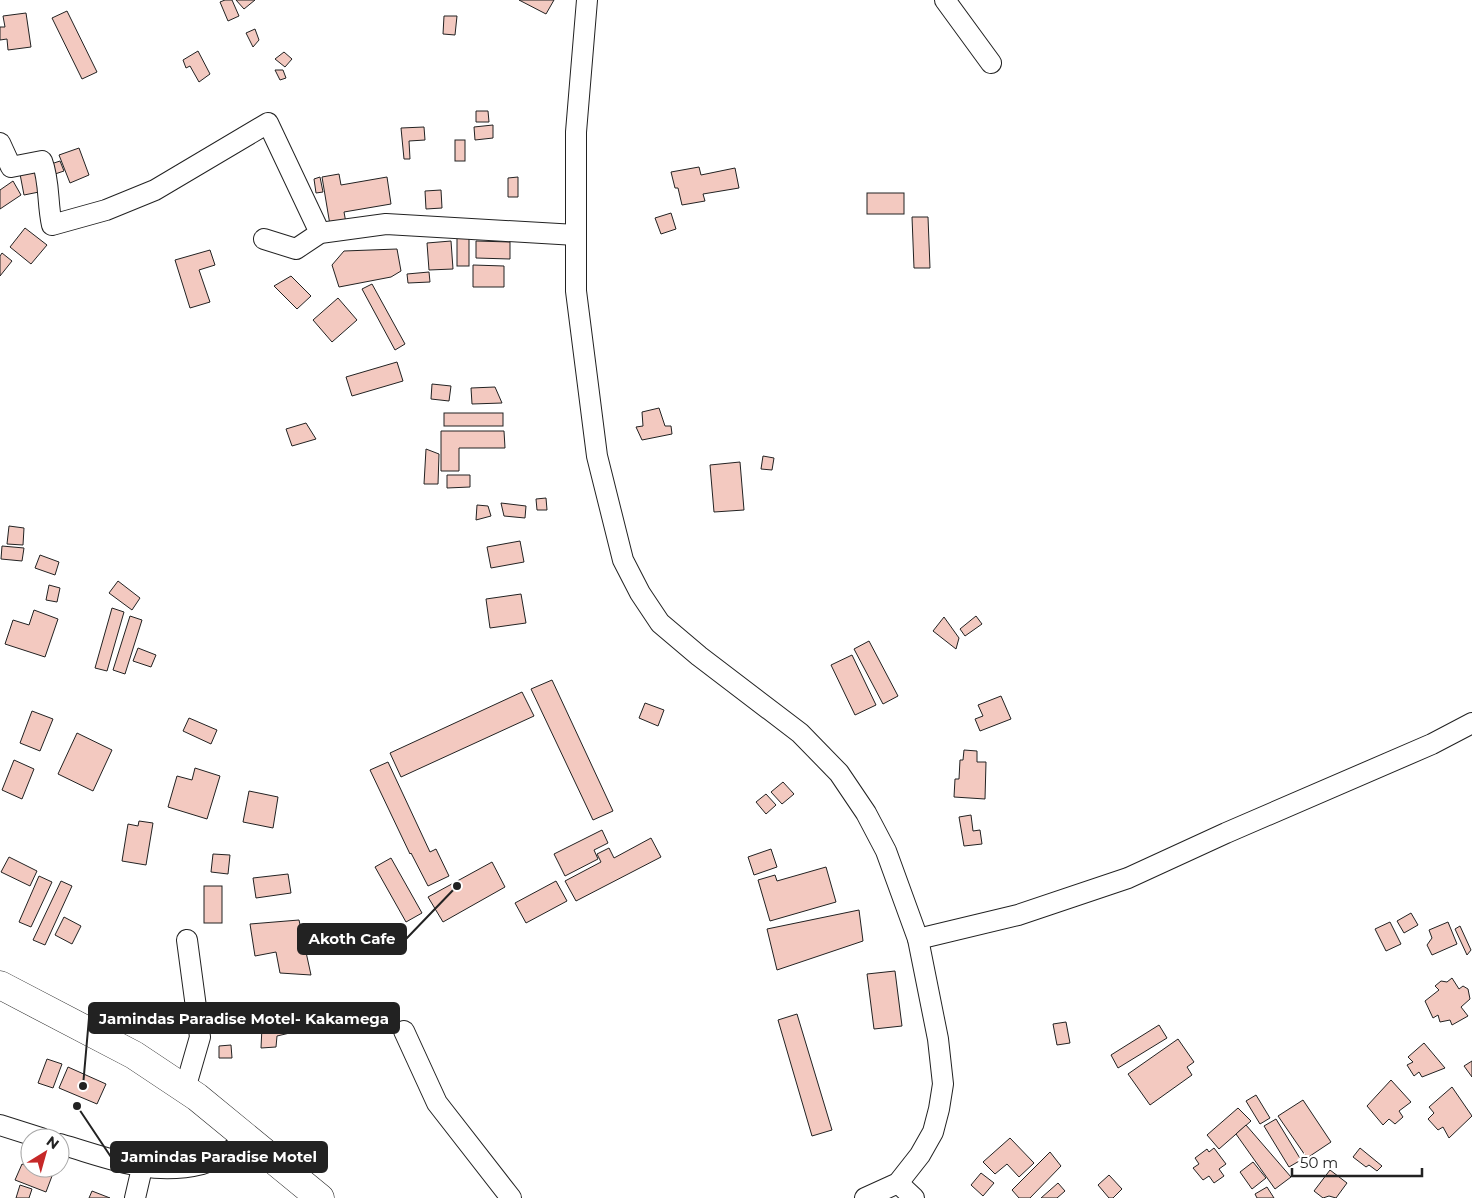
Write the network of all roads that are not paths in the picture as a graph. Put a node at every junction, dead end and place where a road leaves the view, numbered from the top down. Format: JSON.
{"nodes":[{"id":1,"x":587,"y":0,"type":"edge"},
{"id":2,"x":945,"y":0,"type":"edge"},
{"id":3,"x":991,"y":63,"type":"dead end"},
{"id":4,"x":0,"y":143,"type":"edge"},
{"id":5,"x":320,"y":233,"type":"junction"},
{"id":6,"x":576,"y":235,"type":"junction"},
{"id":7,"x":264,"y":239,"type":"dead end"},
{"id":8,"x":1472,"y":723,"type":"edge"},
{"id":9,"x":918,"y":939,"type":"junction"},
{"id":10,"x":187,"y":940,"type":"dead end"},
{"id":11,"x":0,"y":985,"type":"edge"},
{"id":12,"x":404,"y":1030,"type":"dead end"},
{"id":13,"x":185,"y":1089,"type":"junction"},
{"id":14,"x":0,"y":1125,"type":"edge"},
{"id":15,"x":20,"y":1131,"type":"edge"},
{"id":16,"x":250,"y":1139,"type":"junction"},
{"id":17,"x":70,"y":1147,"type":"edge"},
{"id":18,"x":142,"y":1168,"type":"junction"},
{"id":19,"x":898,"y":1183,"type":"junction"},
{"id":20,"x":135,"y":1198,"type":"edge"},
{"id":21,"x":320,"y":1198,"type":"edge"},
{"id":22,"x":511,"y":1198,"type":"edge"},
{"id":23,"x":865,"y":1198,"type":"edge"},
{"id":24,"x":914,"y":1198,"type":"edge"}],
"edges":[{"from":1,"to":6,"type":"street"},
{"from":2,"to":3,"type":"street"},
{"from":4,"to":5,"type":"street"},
{"from":5,"to":6,"type":"street"},
{"from":5,"to":7,"type":"street"},
{"from":6,"to":9,"type":"street"},
{"from":8,"to":9,"type":"street"},
{"from":9,"to":19,"type":"street"},
{"from":10,"to":13,"type":"street"},
{"from":11,"to":13,"type":"highway"},
{"from":12,"to":22,"type":"street"},
{"from":13,"to":16,"type":"highway"},
{"from":14,"to":15,"type":"street"},
{"from":16,"to":18,"type":"street"},
{"from":16,"to":21,"type":"highway"},
{"from":17,"to":18,"type":"street"},
{"from":18,"to":20,"type":"street"},
{"from":19,"to":23,"type":"street"},
{"from":19,"to":24,"type":"street"}]}
